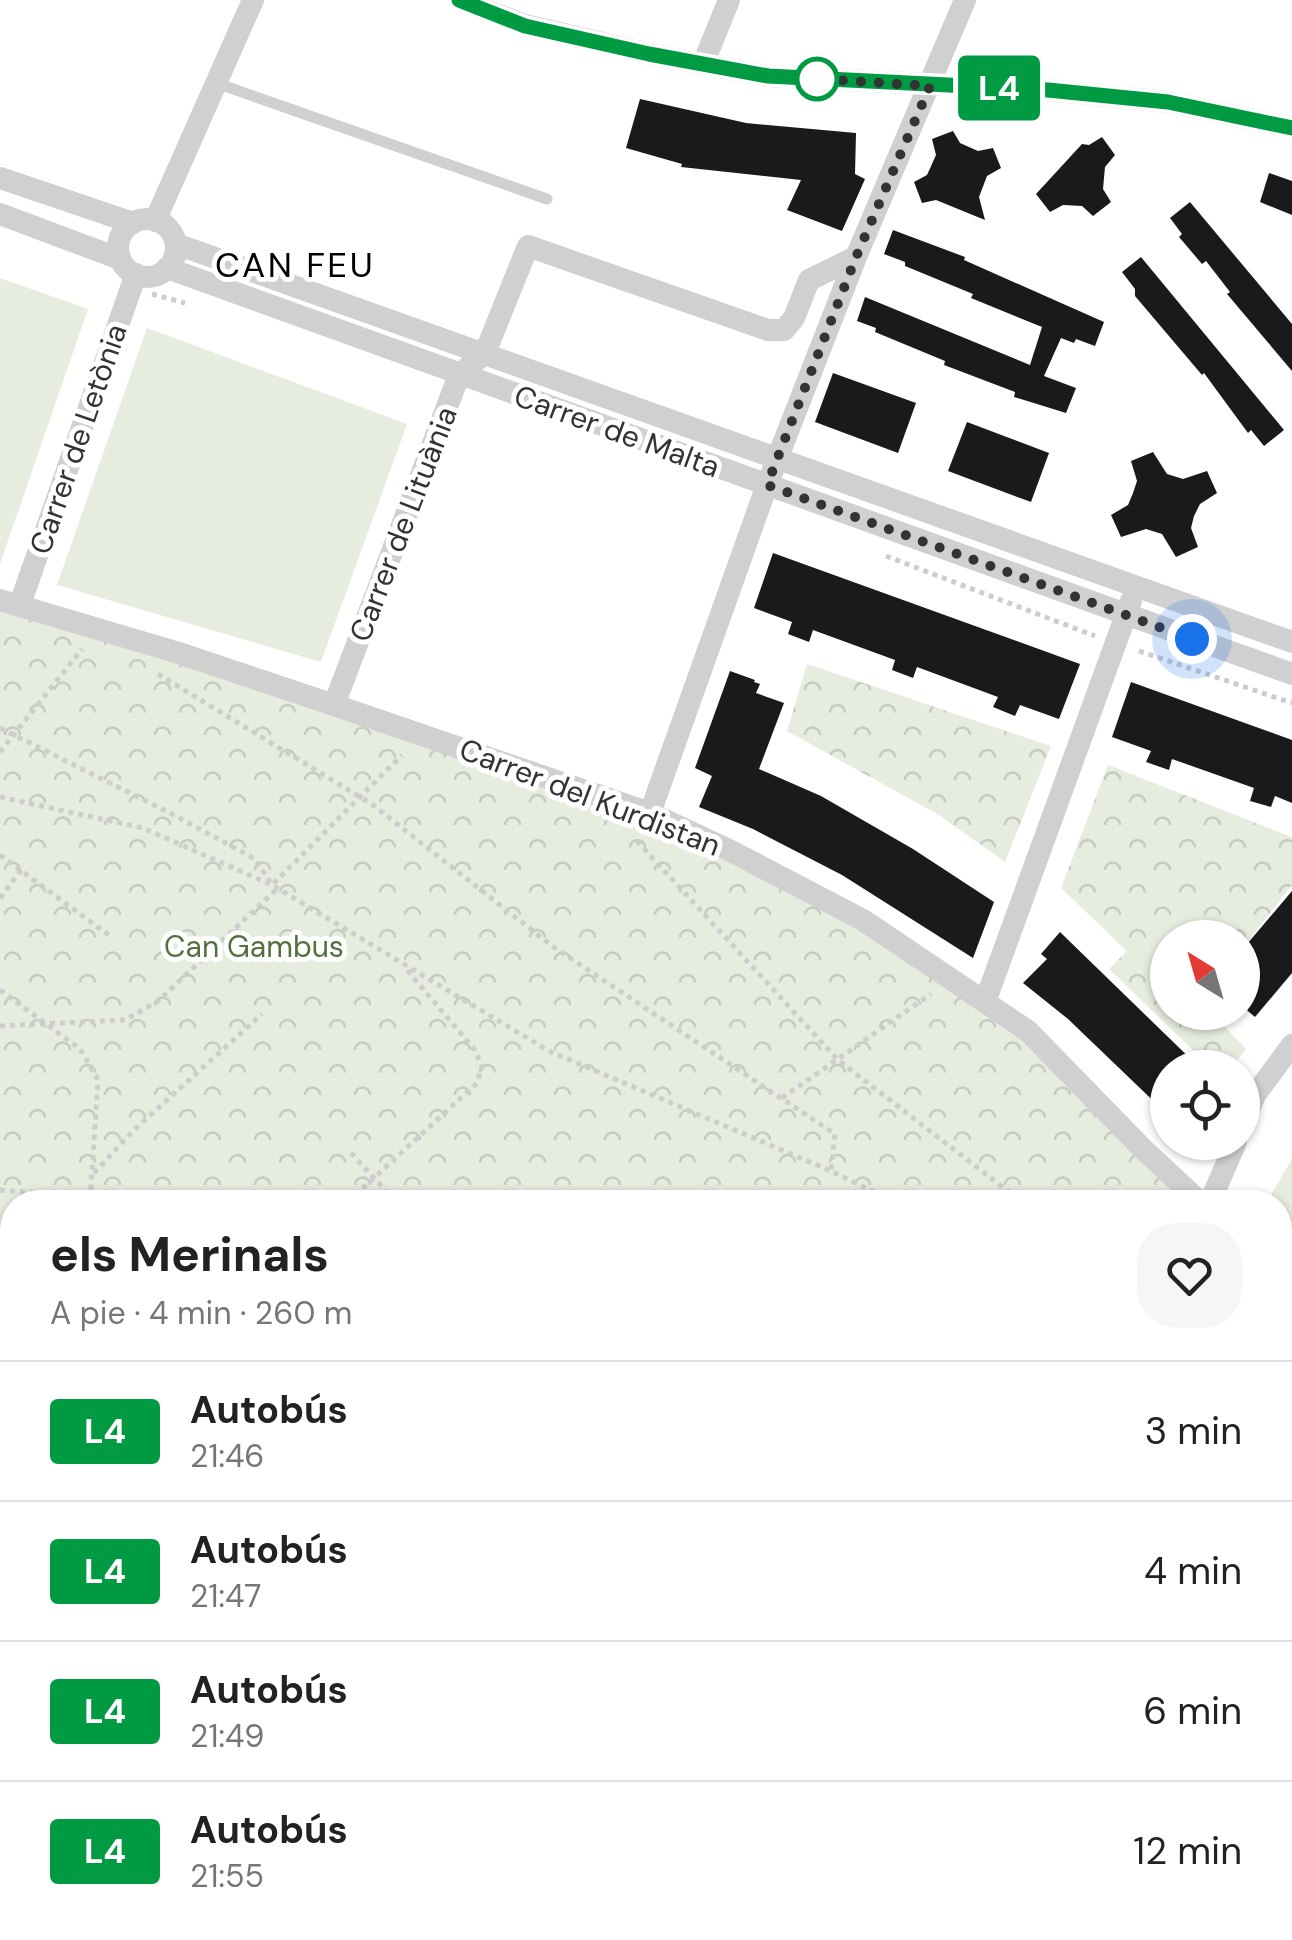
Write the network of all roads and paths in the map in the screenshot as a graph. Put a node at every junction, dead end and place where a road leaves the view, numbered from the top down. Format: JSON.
{"nodes":[{"id":1,"x":253,"y":0,"type":"edge"},
{"id":2,"x":459,"y":0,"type":"edge"},
{"id":3,"x":729,"y":0,"type":"edge"},
{"id":4,"x":965,"y":0,"type":"edge"},
{"id":5,"x":500,"y":8,"type":"edge"},
{"id":6,"x":704,"y":64,"type":"junction"},
{"id":7,"x":216,"y":82,"type":"junction"},
{"id":8,"x":930,"y":86,"type":"junction"},
{"id":9,"x":1292,"y":128,"type":"edge"},
{"id":10,"x":0,"y":178,"type":"edge"},
{"id":11,"x":546,"y":199,"type":"dead end"},
{"id":12,"x":0,"y":214,"type":"edge"},
{"id":13,"x":144,"y":222,"type":"junction"},
{"id":14,"x":176,"y":244,"type":"junction"},
{"id":15,"x":856,"y":257,"type":"junction"},
{"id":16,"x":128,"y":266,"type":"junction"},
{"id":17,"x":168,"y":268,"type":"junction"},
{"id":18,"x":485,"y":353,"type":"junction"},
{"id":19,"x":459,"y":374,"type":"junction"},
{"id":20,"x":778,"y":458,"type":"junction"},
{"id":21,"x":767,"y":485,"type":"junction"},
{"id":22,"x":1136,"y":586,"type":"junction"},
{"id":23,"x":10,"y":602,"type":"edge"},
{"id":24,"x":1125,"y":615,"type":"junction"},
{"id":25,"x":1292,"y":642,"type":"edge"},
{"id":26,"x":82,"y":649,"type":"dead end"},
{"id":27,"x":158,"y":674,"type":"dead end"},
{"id":28,"x":1292,"y":674,"type":"edge"},
{"id":29,"x":334,"y":704,"type":"junction"},
{"id":30,"x":0,"y":728,"type":"edge"},
{"id":31,"x":14,"y":735,"type":"junction"},
{"id":32,"x":0,"y":752,"type":"edge"},
{"id":33,"x":404,"y":752,"type":"dead end"},
{"id":34,"x":360,"y":796,"type":"junction"},
{"id":35,"x":0,"y":797,"type":"edge"},
{"id":36,"x":650,"y":814,"type":"junction"},
{"id":37,"x":636,"y":841,"type":"dead end"},
{"id":38,"x":0,"y":855,"type":"edge"},
{"id":39,"x":21,"y":870,"type":"junction"},
{"id":40,"x":274,"y":887,"type":"junction"},
{"id":41,"x":0,"y":898,"type":"edge"},
{"id":42,"x":110,"y":936,"type":"dead end"},
{"id":43,"x":402,"y":965,"type":"junction"},
{"id":44,"x":940,"y":988,"type":"dead end"},
{"id":45,"x":0,"y":990,"type":"edge"},
{"id":46,"x":984,"y":1002,"type":"junction"},
{"id":47,"x":262,"y":1014,"type":"dead end"},
{"id":48,"x":46,"y":1025,"type":"junction"},
{"id":49,"x":0,"y":1026,"type":"edge"},
{"id":50,"x":1292,"y":1045,"type":"edge"},
{"id":51,"x":838,"y":1060,"type":"junction"},
{"id":52,"x":1260,"y":1090,"type":"edge"},
{"id":53,"x":782,"y":1098,"type":"junction"},
{"id":54,"x":351,"y":1153,"type":"dead end"},
{"id":55,"x":1228,"y":1160,"type":"edge"},
{"id":56,"x":831,"y":1171,"type":"junction"},
{"id":57,"x":92,"y":1175,"type":"junction"},
{"id":58,"x":373,"y":1178,"type":"junction"},
{"id":59,"x":91,"y":1190,"type":"edge"},
{"id":60,"x":360,"y":1190,"type":"edge"},
{"id":61,"x":384,"y":1190,"type":"edge"},
{"id":62,"x":871,"y":1190,"type":"edge"},
{"id":63,"x":1006,"y":1190,"type":"edge"},
{"id":64,"x":1187,"y":1190,"type":"edge"},
{"id":65,"x":1215,"y":1190,"type":"edge"}],
"edges":[{"from":1,"to":7,"type":"street"},
{"from":2,"to":5,"type":"street"},
{"from":3,"to":6,"type":"street"},
{"from":4,"to":8,"type":"street"},
{"from":5,"to":6,"type":"street"},
{"from":6,"to":8,"type":"street"},
{"from":7,"to":11,"type":"lane"},
{"from":7,"to":13,"type":"street"},
{"from":8,"to":9,"type":"street"},
{"from":8,"to":15,"type":"street"},
{"from":10,"to":13,"type":"street"},
{"from":12,"to":16,"type":"street"},
{"from":13,"to":14,"type":"street"},
{"from":13,"to":16,"type":"street"},
{"from":14,"to":17,"type":"street"},
{"from":14,"to":18,"type":"street","name":"Carrer de Malta"},
{"from":15,"to":18,"type":"street"},
{"from":15,"to":20,"type":"street"},
{"from":16,"to":17,"type":"street"},
{"from":16,"to":23,"type":"street","name":"Carrer de Letònia"},
{"from":17,"to":19,"type":"street","name":"Carrer de Malta"},
{"from":18,"to":19,"type":"street","name":"Carrer de Lituània"},
{"from":18,"to":20,"type":"street","name":"Carrer de Malta"},
{"from":19,"to":21,"type":"street","name":"Carrer de Malta"},
{"from":19,"to":29,"type":"street","name":"Carrer de Lituània"},
{"from":20,"to":21,"type":"street"},
{"from":20,"to":22,"type":"street","name":"Carrer de Malta"},
{"from":21,"to":24,"type":"street","name":"Carrer de Malta"},
{"from":21,"to":36,"type":"street"},
{"from":22,"to":24,"type":"street"},
{"from":22,"to":25,"type":"street","name":"Carrer de Malta"},
{"from":23,"to":29,"type":"street","name":"Carrer del Kurdistan"},
{"from":24,"to":28,"type":"street","name":"Carrer de Malta"},
{"from":24,"to":46,"type":"street"},
{"from":26,"to":31,"type":"path"},
{"from":27,"to":34,"type":"path"},
{"from":29,"to":36,"type":"street","name":"Carrer del Kurdistan"},
{"from":30,"to":31,"type":"path"},
{"from":31,"to":32,"type":"path"},
{"from":31,"to":40,"type":"path"},
{"from":33,"to":34,"type":"path"},
{"from":34,"to":40,"type":"path"},
{"from":34,"to":53,"type":"path"},
{"from":35,"to":40,"type":"path"},
{"from":36,"to":46,"type":"street","name":"Carrer del Kurdistan"},
{"from":37,"to":51,"type":"path"},
{"from":38,"to":39,"type":"path"},
{"from":39,"to":41,"type":"path"},
{"from":39,"to":42,"type":"path"},
{"from":40,"to":43,"type":"path"},
{"from":40,"to":48,"type":"path"},
{"from":43,"to":56,"type":"path"},
{"from":43,"to":58,"type":"path"},
{"from":44,"to":51,"type":"path"},
{"from":45,"to":48,"type":"path"},
{"from":46,"to":64,"type":"street","name":"Carrer del Kurdistan"},
{"from":47,"to":57,"type":"path"},
{"from":48,"to":49,"type":"path"},
{"from":48,"to":57,"type":"path"},
{"from":50,"to":52,"type":"street"},
{"from":51,"to":53,"type":"path"},
{"from":51,"to":63,"type":"path"},
{"from":53,"to":56,"type":"path"},
{"from":54,"to":58,"type":"path"},
{"from":55,"to":65,"type":"street"},
{"from":56,"to":62,"type":"path"},
{"from":57,"to":59,"type":"path"},
{"from":58,"to":60,"type":"path"},
{"from":58,"to":61,"type":"path"}]}
